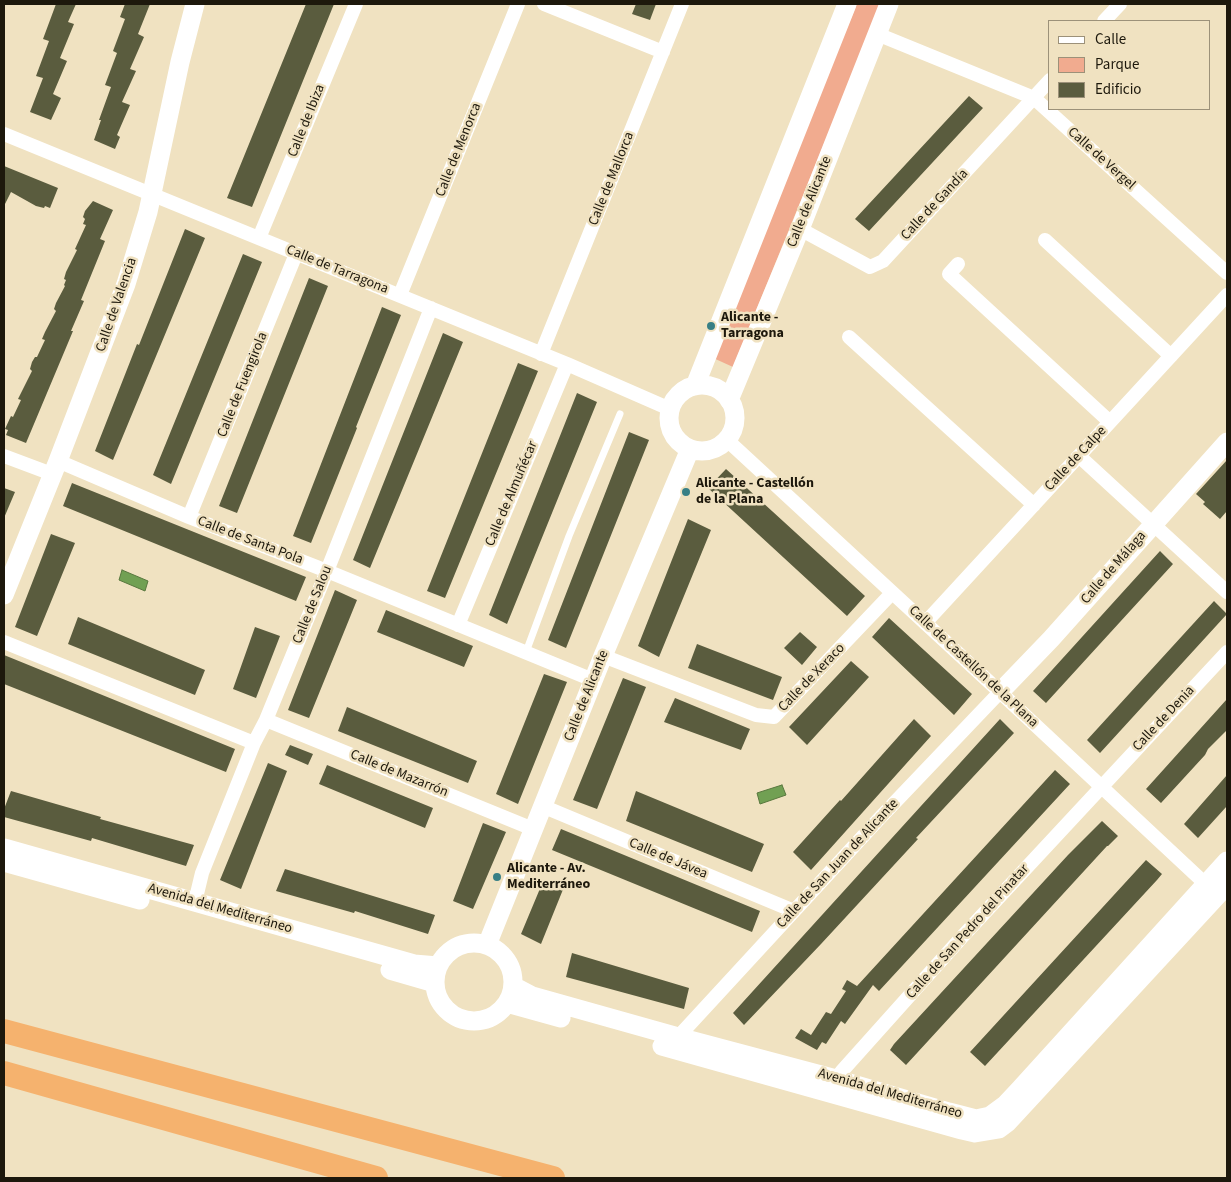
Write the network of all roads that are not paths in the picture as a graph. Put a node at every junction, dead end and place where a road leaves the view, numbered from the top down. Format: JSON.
{"nodes":[{"id":1,"x":195,"y":4,"type":"edge"},
{"id":2,"x":356,"y":4,"type":"edge"},
{"id":3,"x":518,"y":4,"type":"edge"},
{"id":4,"x":544,"y":4,"type":"edge"},
{"id":5,"x":682,"y":4,"type":"edge"},
{"id":6,"x":847,"y":4,"type":"edge"},
{"id":7,"x":889,"y":4,"type":"edge"},
{"id":8,"x":1120,"y":4,"type":"edge"},
{"id":9,"x":1105,"y":20,"type":"edge"},
{"id":10,"x":877,"y":34,"type":"junction"},
{"id":11,"x":663,"y":52,"type":"junction"},
{"id":12,"x":1048,"y":82,"type":"edge"},
{"id":13,"x":1034,"y":98,"type":"junction"},
{"id":14,"x":4,"y":134,"type":"edge"},
{"id":15,"x":152,"y":195,"type":"junction"},
{"id":16,"x":800,"y":229,"type":"junction"},
{"id":17,"x":259,"y":238,"type":"junction"},
{"id":18,"x":1045,"y":240,"type":"dead end"},
{"id":19,"x":296,"y":254,"type":"junction"},
{"id":20,"x":958,"y":264,"type":"dead end"},
{"id":21,"x":1227,"y":273,"type":"edge"},
{"id":22,"x":1227,"y":295,"type":"edge"},
{"id":23,"x":400,"y":296,"type":"junction"},
{"id":24,"x":430,"y":308,"type":"junction"},
{"id":25,"x":849,"y":337,"type":"dead end"},
{"id":26,"x":541,"y":354,"type":"junction"},
{"id":27,"x":1171,"y":356,"type":"junction"},
{"id":28,"x":566,"y":364,"type":"junction"},
{"id":29,"x":694,"y":386,"type":"junction"},
{"id":30,"x":729,"y":400,"type":"junction"},
{"id":31,"x":670,"y":409,"type":"junction"},
{"id":32,"x":620,"y":414,"type":"dead end"},
{"id":33,"x":1110,"y":422,"type":"junction"},
{"id":34,"x":727,"y":440,"type":"junction"},
{"id":35,"x":1227,"y":442,"type":"edge"},
{"id":36,"x":690,"y":449,"type":"junction"},
{"id":37,"x":4,"y":456,"type":"edge"},
{"id":38,"x":1079,"y":456,"type":"junction"},
{"id":39,"x":55,"y":468,"type":"junction"},
{"id":40,"x":1034,"y":505,"type":"junction"},
{"id":41,"x":189,"y":517,"type":"junction"},
{"id":42,"x":1152,"y":524,"type":"junction"},
{"id":43,"x":327,"y":571,"type":"junction"},
{"id":44,"x":1227,"y":592,"type":"edge"},
{"id":45,"x":892,"y":593,"type":"junction"},
{"id":46,"x":4,"y":595,"type":"edge"},
{"id":47,"x":925,"y":623,"type":"junction"},
{"id":48,"x":458,"y":625,"type":"junction"},
{"id":49,"x":4,"y":642,"type":"edge"},
{"id":50,"x":526,"y":652,"type":"junction"},
{"id":51,"x":1227,"y":652,"type":"edge"},
{"id":52,"x":603,"y":656,"type":"junction"},
{"id":53,"x":593,"y":680,"type":"junction"},
{"id":54,"x":1000,"y":692,"type":"junction"},
{"id":55,"x":266,"y":720,"type":"junction"},
{"id":56,"x":254,"y":743,"type":"junction"},
{"id":57,"x":1102,"y":787,"type":"junction"},
{"id":58,"x":542,"y":806,"type":"junction"},
{"id":59,"x":533,"y":829,"type":"junction"},
{"id":60,"x":4,"y":848,"type":"edge"},
{"id":61,"x":1227,"y":861,"type":"edge"},
{"id":62,"x":4,"y":862,"type":"edge"},
{"id":63,"x":1217,"y":888,"type":"edge"},
{"id":64,"x":194,"y":902,"type":"junction"},
{"id":65,"x":794,"y":911,"type":"junction"},
{"id":66,"x":486,"y":945,"type":"junction"},
{"id":67,"x":436,"y":974,"type":"junction"},
{"id":68,"x":510,"y":994,"type":"junction"},
{"id":69,"x":4,"y":1031,"type":"edge"},
{"id":70,"x":678,"y":1037,"type":"junction"},
{"id":71,"x":4,"y":1073,"type":"edge"},
{"id":72,"x":836,"y":1079,"type":"junction"},
{"id":73,"x":376,"y":1178,"type":"edge"},
{"id":74,"x":553,"y":1178,"type":"edge"}],
"edges":[{"from":1,"to":15,"type":"street","name":"Calle de Valencia"},
{"from":2,"to":17,"type":"street","name":"Calle de Ibiza"},
{"from":3,"to":23,"type":"street","name":"Calle de Menorca"},
{"from":4,"to":11,"type":"street"},
{"from":5,"to":11,"type":"street","name":"Calle de Mallorca"},
{"from":6,"to":29,"type":"street"},
{"from":7,"to":10,"type":"street","name":"Calle de Alicante"},
{"from":8,"to":9,"type":"street"},
{"from":10,"to":13,"type":"street","name":"Calle de Vergel"},
{"from":10,"to":16,"type":"street","name":"Calle de Alicante"},
{"from":11,"to":26,"type":"street","name":"Calle de Mallorca"},
{"from":12,"to":13,"type":"street","name":"Calle de Gandía"},
{"from":13,"to":16,"type":"street","name":"Calle de Gandía"},
{"from":13,"to":21,"type":"street","name":"Calle de Vergel"},
{"from":14,"to":15,"type":"street","name":"Calle de Tarragona"},
{"from":15,"to":17,"type":"street","name":"Calle de Tarragona"},
{"from":15,"to":39,"type":"street","name":"Calle de Valencia"},
{"from":16,"to":30,"type":"street","name":"Calle de Alicante"},
{"from":17,"to":19,"type":"street","name":"Calle de Tarragona"},
{"from":18,"to":27,"type":"street"},
{"from":19,"to":23,"type":"street","name":"Calle de Tarragona"},
{"from":19,"to":41,"type":"street","name":"Calle de Fuengirola"},
{"from":20,"to":33,"type":"street"},
{"from":22,"to":27,"type":"street","name":"Calle de Calpe"},
{"from":23,"to":24,"type":"street","name":"Calle de Tarragona"},
{"from":24,"to":26,"type":"street","name":"Calle de Tarragona"},
{"from":24,"to":43,"type":"street","name":"Calle de Salou"},
{"from":25,"to":40,"type":"street"},
{"from":26,"to":28,"type":"street","name":"Calle de Tarragona"},
{"from":27,"to":33,"type":"street","name":"Calle de Calpe"},
{"from":28,"to":31,"type":"street","name":"Calle de Tarragona"},
{"from":28,"to":48,"type":"street","name":"Calle de Almuñécar"},
{"from":29,"to":30,"type":"street"},
{"from":29,"to":31,"type":"street"},
{"from":30,"to":34,"type":"street"},
{"from":31,"to":36,"type":"street"},
{"from":32,"to":50,"type":"lane"},
{"from":33,"to":38,"type":"street","name":"Calle de Calpe"},
{"from":34,"to":36,"type":"street"},
{"from":34,"to":45,"type":"street","name":"Calle de Castellón de la Plana"},
{"from":35,"to":42,"type":"street","name":"Calle de Málaga"},
{"from":36,"to":52,"type":"street","name":"Calle de Alicante"},
{"from":37,"to":39,"type":"street","name":"Calle de Santa Pola"},
{"from":38,"to":40,"type":"street","name":"Calle de Calpe"},
{"from":38,"to":42,"type":"street"},
{"from":39,"to":41,"type":"street","name":"Calle de Santa Pola"},
{"from":39,"to":46,"type":"street","name":"Calle de Valencia"},
{"from":40,"to":47,"type":"street","name":"Calle de Calpe"},
{"from":41,"to":43,"type":"street","name":"Calle de Santa Pola"},
{"from":42,"to":44,"type":"street"},
{"from":42,"to":54,"type":"street","name":"Calle de Málaga"},
{"from":43,"to":48,"type":"street","name":"Calle de Santa Pola"},
{"from":43,"to":55,"type":"street","name":"Calle de Salou"},
{"from":45,"to":47,"type":"street","name":"Calle de Castellón de la Plana"},
{"from":45,"to":52,"type":"street","name":"Calle de Xeraco"},
{"from":47,"to":54,"type":"street","name":"Calle de Castellón de la Plana"},
{"from":48,"to":50,"type":"street","name":"Calle de Santa Pola"},
{"from":49,"to":56,"type":"street"},
{"from":50,"to":53,"type":"street","name":"Calle de Santa Pola"},
{"from":51,"to":57,"type":"street","name":"Calle de Denia"},
{"from":52,"to":53,"type":"street","name":"Calle de Alicante"},
{"from":53,"to":58,"type":"street","name":"Calle de Alicante"},
{"from":54,"to":57,"type":"street","name":"Calle de Castellón de la Plana"},
{"from":54,"to":65,"type":"street","name":"Calle de San Juan de Alicante"},
{"from":55,"to":56,"type":"street","name":"Calle de Salou"},
{"from":55,"to":59,"type":"street","name":"Calle de Mazarrón"},
{"from":56,"to":64,"type":"street","name":"Calle de Salou"},
{"from":57,"to":63,"type":"street","name":"Calle de Castellón de la Plana"},
{"from":57,"to":72,"type":"street","name":"Calle de San Pedro del Pinatar"},
{"from":58,"to":59,"type":"street","name":"Calle de Alicante"},
{"from":58,"to":65,"type":"street","name":"Calle de Jávea"},
{"from":59,"to":66,"type":"street","name":"Calle de Alicante"},
{"from":60,"to":64,"type":"street","name":"Avenida del Mediterráneo"},
{"from":61,"to":63,"type":"street","name":"Avenida del Mediterráneo"},
{"from":62,"to":67,"type":"street","name":"Avenida del Mediterráneo"},
{"from":63,"to":68,"type":"street","name":"Avenida del Mediterráneo"},
{"from":63,"to":72,"type":"street","name":"Avenida del Mediterráneo"},
{"from":64,"to":67,"type":"street","name":"Avenida del Mediterráneo"},
{"from":65,"to":70,"type":"street","name":"Calle de San Juan de Alicante"},
{"from":66,"to":67,"type":"street"},
{"from":66,"to":68,"type":"street"},
{"from":67,"to":68,"type":"street"},
{"from":68,"to":70,"type":"street","name":"Avenida del Mediterráneo"},
{"from":69,"to":74,"type":"highway"},
{"from":70,"to":72,"type":"street","name":"Avenida del Mediterráneo"},
{"from":71,"to":73,"type":"highway"}]}
